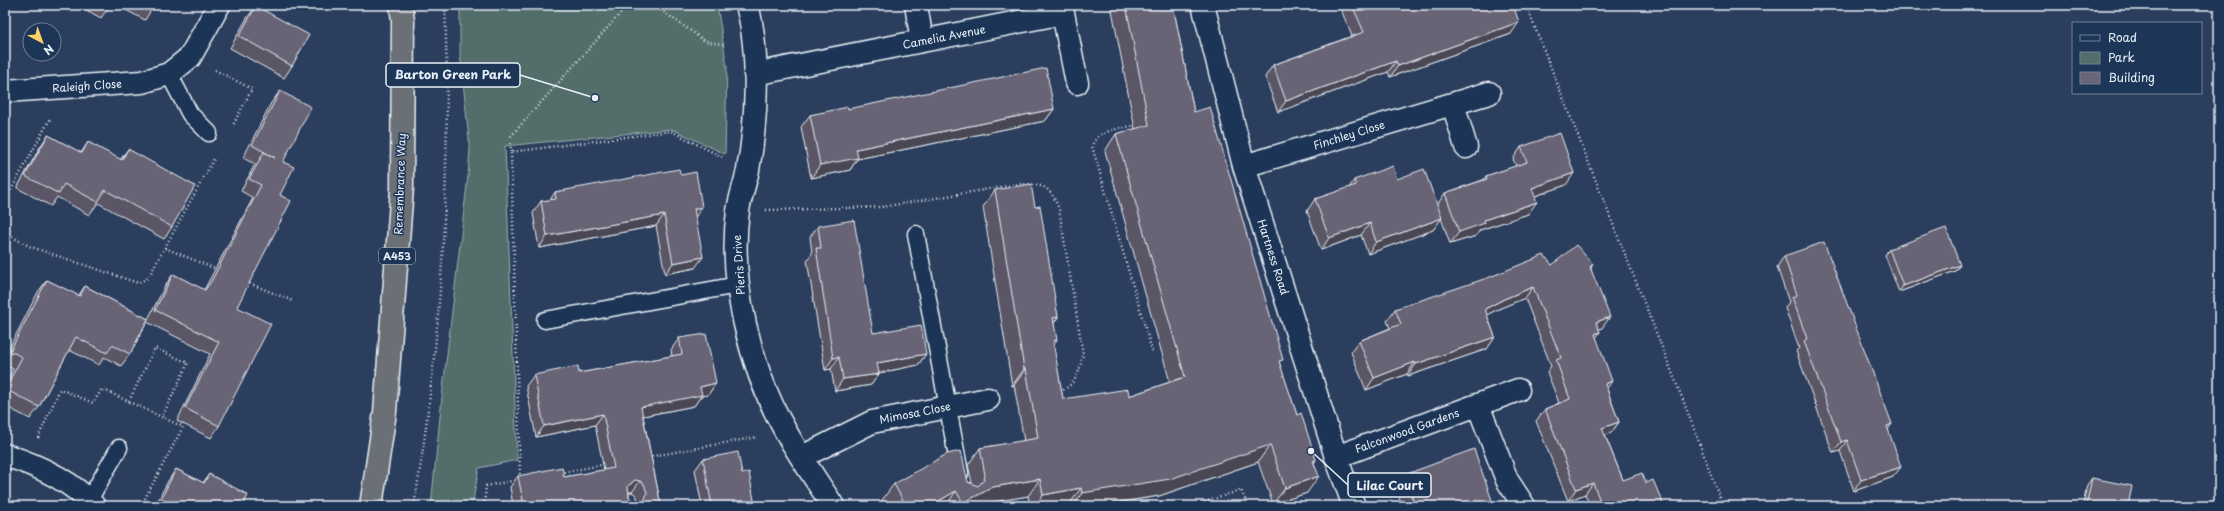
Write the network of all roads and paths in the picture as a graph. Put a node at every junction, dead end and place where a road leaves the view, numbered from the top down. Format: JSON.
{"nodes":[{"id":1,"x":218,"y":5,"type":"edge"},
{"id":2,"x":400,"y":5,"type":"edge"},
{"id":3,"x":445,"y":5,"type":"edge"},
{"id":4,"x":628,"y":5,"type":"edge"},
{"id":5,"x":654,"y":5,"type":"edge"},
{"id":6,"x":747,"y":5,"type":"edge"},
{"id":7,"x":916,"y":5,"type":"edge"},
{"id":8,"x":1203,"y":5,"type":"edge"},
{"id":9,"x":1526,"y":5,"type":"edge"},
{"id":10,"x":753,"y":40,"type":"junction"},
{"id":11,"x":922,"y":41,"type":"junction"},
{"id":12,"x":190,"y":57,"type":"junction"},
{"id":13,"x":168,"y":74,"type":"junction"},
{"id":14,"x":754,"y":74,"type":"junction"},
{"id":15,"x":1077,"y":83,"type":"dead end"},
{"id":16,"x":67,"y":87,"type":"junction"},
{"id":17,"x":5,"y":92,"type":"edge"},
{"id":18,"x":1489,"y":93,"type":"dead end"},
{"id":19,"x":1453,"y":104,"type":"junction"},
{"id":20,"x":1140,"y":125,"type":"dead end"},
{"id":21,"x":231,"y":127,"type":"dead end"},
{"id":22,"x":209,"y":133,"type":"dead end"},
{"id":23,"x":1466,"y":147,"type":"dead end"},
{"id":24,"x":511,"y":152,"type":"junction"},
{"id":25,"x":217,"y":153,"type":"dead end"},
{"id":26,"x":1244,"y":166,"type":"junction"},
{"id":27,"x":748,"y":170,"type":"junction"},
{"id":28,"x":5,"y":201,"type":"edge"},
{"id":29,"x":738,"y":210,"type":"junction"},
{"id":30,"x":5,"y":233,"type":"edge"},
{"id":31,"x":916,"y":234,"type":"dead end"},
{"id":32,"x":165,"y":248,"type":"junction"},
{"id":33,"x":222,"y":271,"type":"edge"},
{"id":34,"x":243,"y":280,"type":"edge"},
{"id":35,"x":738,"y":285,"type":"junction"},
{"id":36,"x":292,"y":301,"type":"dead end"},
{"id":37,"x":545,"y":320,"type":"dead end"},
{"id":38,"x":1153,"y":354,"type":"dead end"},
{"id":39,"x":1518,"y":390,"type":"dead end"},
{"id":40,"x":1057,"y":393,"type":"edge"},
{"id":41,"x":988,"y":399,"type":"dead end"},
{"id":42,"x":129,"y":401,"type":"dead end"},
{"id":43,"x":1478,"y":405,"type":"junction"},
{"id":44,"x":948,"y":407,"type":"junction"},
{"id":45,"x":162,"y":417,"type":"dead end"},
{"id":46,"x":785,"y":432,"type":"junction"},
{"id":47,"x":118,"y":448,"type":"dead end"},
{"id":48,"x":5,"y":455,"type":"edge"},
{"id":49,"x":645,"y":457,"type":"edge"},
{"id":50,"x":802,"y":457,"type":"junction"},
{"id":51,"x":1336,"y":458,"type":"junction"},
{"id":52,"x":614,"y":463,"type":"edge"},
{"id":53,"x":559,"y":473,"type":"edge"},
{"id":54,"x":528,"y":478,"type":"edge"},
{"id":55,"x":520,"y":480,"type":"junction"},
{"id":56,"x":962,"y":485,"type":"edge"},
{"id":57,"x":92,"y":503,"type":"edge"},
{"id":58,"x":371,"y":506,"type":"edge"},
{"id":59,"x":414,"y":506,"type":"edge"},
{"id":60,"x":484,"y":506,"type":"edge"},
{"id":61,"x":833,"y":506,"type":"edge"},
{"id":62,"x":1193,"y":506,"type":"edge"},
{"id":63,"x":1248,"y":506,"type":"edge"},
{"id":64,"x":1354,"y":506,"type":"edge"},
{"id":65,"x":1524,"y":506,"type":"edge"},
{"id":66,"x":1723,"y":506,"type":"edge"}],
"edges":[{"from":1,"to":12,"type":"street","name":"Raleigh Close"},
{"from":2,"to":58,"type":"highway","name":"Remembrance Way","number":"A453"},
{"from":3,"to":59,"type":"path"},
{"from":4,"to":24,"type":"path"},
{"from":5,"to":10,"type":"path"},
{"from":6,"to":10,"type":"street","name":"Pieris Drive"},
{"from":7,"to":11,"type":"street"},
{"from":8,"to":26,"type":"street","name":"Hartness Road"},
{"from":9,"to":66,"type":"path"},
{"from":10,"to":14,"type":"street","name":"Pieris Drive"},
{"from":11,"to":14,"type":"street","name":"Camelia Avenue"},
{"from":11,"to":15,"type":"street","name":"Camelia Avenue"},
{"from":12,"to":13,"type":"street","name":"Raleigh Close"},
{"from":12,"to":21,"type":"path"},
{"from":13,"to":16,"type":"street","name":"Raleigh Close"},
{"from":13,"to":22,"type":"lane"},
{"from":14,"to":27,"type":"street","name":"Pieris Drive"},
{"from":16,"to":17,"type":"street","name":"Raleigh Close"},
{"from":16,"to":28,"type":"path"},
{"from":18,"to":19,"type":"street","name":"Finchley Close"},
{"from":19,"to":23,"type":"street"},
{"from":19,"to":26,"type":"street","name":"Finchley Close"},
{"from":20,"to":38,"type":"path"},
{"from":24,"to":27,"type":"path"},
{"from":24,"to":55,"type":"path"},
{"from":25,"to":32,"type":"path"},
{"from":26,"to":51,"type":"street","name":"Hartness Road"},
{"from":27,"to":29,"type":"street","name":"Pieris Drive"},
{"from":29,"to":35,"type":"street","name":"Pieris Drive"},
{"from":29,"to":40,"type":"path"},
{"from":30,"to":32,"type":"path"},
{"from":31,"to":44,"type":"lane"},
{"from":32,"to":33,"type":"path"},
{"from":34,"to":36,"type":"path"},
{"from":35,"to":37,"type":"lane"},
{"from":35,"to":46,"type":"street","name":"Pieris Drive"},
{"from":39,"to":43,"type":"street","name":"Falconwood Gardens"},
{"from":41,"to":44,"type":"street","name":"Mimosa Close"},
{"from":42,"to":45,"type":"path"},
{"from":43,"to":51,"type":"street","name":"Falconwood Gardens"},
{"from":43,"to":65,"type":"street"},
{"from":44,"to":50,"type":"street","name":"Mimosa Close"},
{"from":44,"to":56,"type":"lane"},
{"from":46,"to":49,"type":"path"},
{"from":46,"to":50,"type":"street","name":"Pieris Drive"},
{"from":47,"to":57,"type":"lane"},
{"from":48,"to":57,"type":"street"},
{"from":50,"to":61,"type":"street","name":"Pieris Drive"},
{"from":51,"to":64,"type":"street","name":"Hartness Road"},
{"from":52,"to":53,"type":"path"},
{"from":54,"to":55,"type":"path"},
{"from":55,"to":60,"type":"path"},
{"from":62,"to":63,"type":"path"}]}
